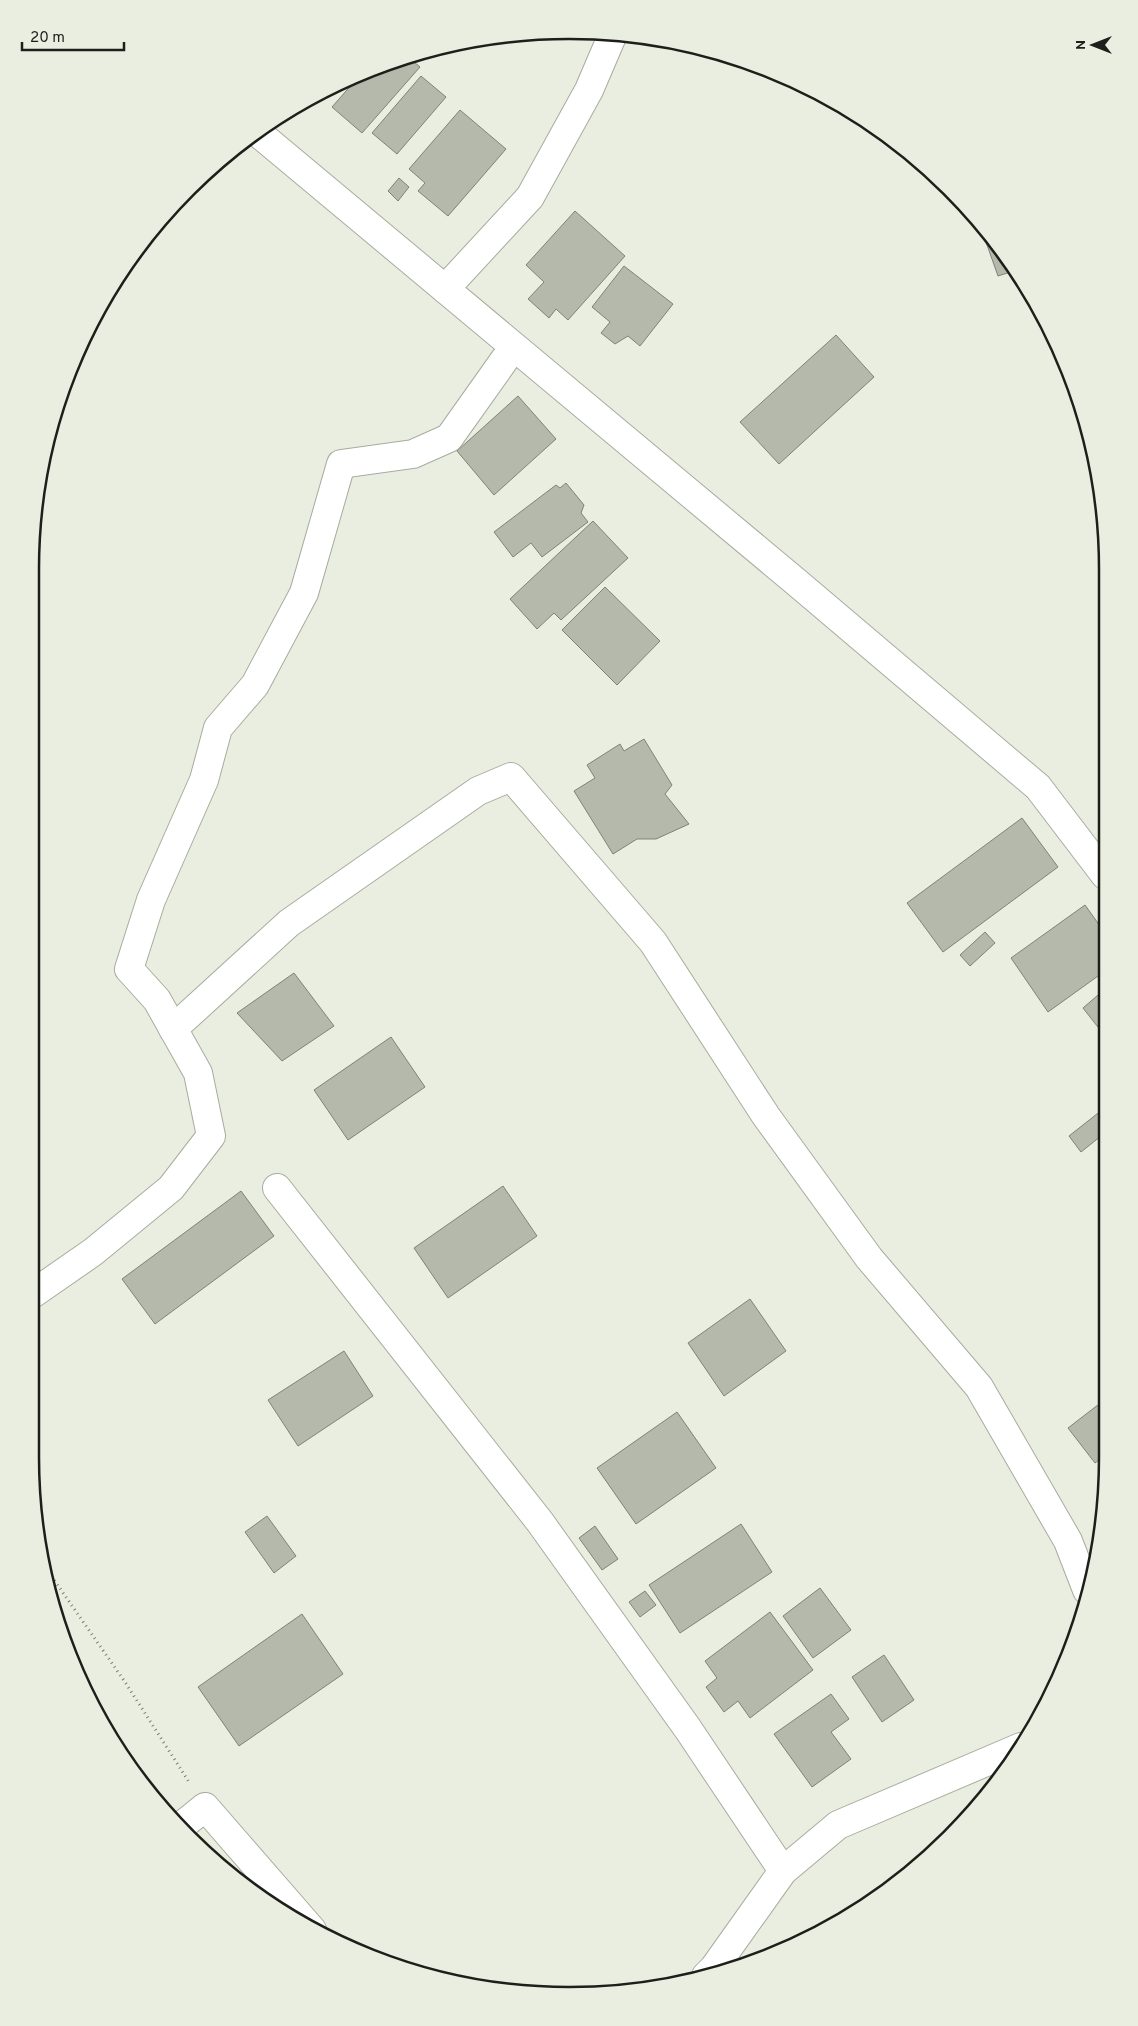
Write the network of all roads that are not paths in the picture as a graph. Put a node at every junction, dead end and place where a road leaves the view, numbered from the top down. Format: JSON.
{"nodes":[{"id":1,"x":610,"y":41,"type":"edge"},
{"id":2,"x":262,"y":137,"type":"edge"},
{"id":3,"x":445,"y":289,"type":"junction"},
{"id":4,"x":505,"y":359,"type":"dead end"},
{"id":5,"x":1099,"y":867,"type":"edge"},
{"id":6,"x":173,"y":1029,"type":"junction"},
{"id":7,"x":276,"y":1188,"type":"dead end"},
{"id":8,"x":39,"y":1290,"type":"edge"},
{"id":9,"x":1084,"y":1582,"type":"edge"},
{"id":10,"x":1010,"y":1752,"type":"edge"},
{"id":11,"x":185,"y":1823,"type":"edge"},
{"id":12,"x":783,"y":1871,"type":"junction"},
{"id":13,"x":295,"y":1911,"type":"edge"},
{"id":14,"x":715,"y":1966,"type":"edge"}],
"edges":[{"from":1,"to":3,"type":"street"},
{"from":2,"to":3,"type":"street"},
{"from":3,"to":5,"type":"street"},
{"from":4,"to":6,"type":"street"},
{"from":6,"to":8,"type":"street"},
{"from":6,"to":9,"type":"street"},
{"from":7,"to":12,"type":"street"},
{"from":10,"to":12,"type":"street"},
{"from":11,"to":13,"type":"street"},
{"from":12,"to":14,"type":"street"}]}
